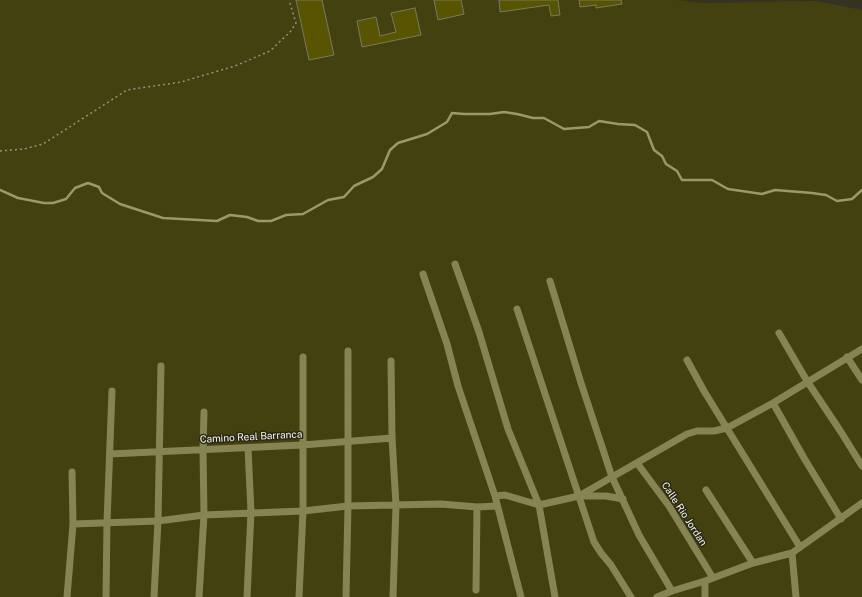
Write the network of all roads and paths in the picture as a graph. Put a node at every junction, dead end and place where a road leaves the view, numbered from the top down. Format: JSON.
{"nodes":[{"id":1,"x":289,"y":0,"type":"edge"},
{"id":2,"x":0,"y":151,"type":"edge"},
{"id":3,"x":455,"y":264,"type":"dead end"},
{"id":4,"x":423,"y":274,"type":"dead end"},
{"id":5,"x":550,"y":281,"type":"dead end"},
{"id":6,"x":517,"y":309,"type":"dead end"},
{"id":7,"x":779,"y":333,"type":"dead end"},
{"id":8,"x":862,"y":349,"type":"edge"},
{"id":9,"x":348,"y":351,"type":"dead end"},
{"id":10,"x":303,"y":357,"type":"dead end"},
{"id":11,"x":847,"y":357,"type":"junction"},
{"id":12,"x":687,"y":360,"type":"dead end"},
{"id":13,"x":391,"y":361,"type":"dead end"},
{"id":14,"x":161,"y":366,"type":"dead end"},
{"id":15,"x":862,"y":380,"type":"edge"},
{"id":16,"x":807,"y":381,"type":"junction"},
{"id":17,"x":112,"y":391,"type":"dead end"},
{"id":18,"x":773,"y":403,"type":"junction"},
{"id":19,"x":204,"y":412,"type":"dead end"},
{"id":20,"x":727,"y":428,"type":"junction"},
{"id":21,"x":392,"y":438,"type":"junction"},
{"id":22,"x":348,"y":441,"type":"junction"},
{"id":23,"x":302,"y":445,"type":"junction"},
{"id":24,"x":248,"y":448,"type":"junction"},
{"id":25,"x":203,"y":450,"type":"junction"},
{"id":26,"x":159,"y":452,"type":"junction"},
{"id":27,"x":110,"y":454,"type":"junction"},
{"id":28,"x":637,"y":463,"type":"junction"},
{"id":29,"x":862,"y":466,"type":"edge"},
{"id":30,"x":72,"y":472,"type":"dead end"},
{"id":31,"x":612,"y":477,"type":"junction"},
{"id":32,"x":706,"y":490,"type":"dead end"},
{"id":33,"x":495,"y":496,"type":"junction"},
{"id":34,"x":579,"y":496,"type":"junction"},
{"id":35,"x":623,"y":499,"type":"junction"},
{"id":36,"x":862,"y":503,"type":"edge"},
{"id":37,"x":396,"y":505,"type":"junction"},
{"id":38,"x":539,"y":505,"type":"junction"},
{"id":39,"x":348,"y":506,"type":"junction"},
{"id":40,"x":497,"y":506,"type":"junction"},
{"id":41,"x":477,"y":507,"type":"junction"},
{"id":42,"x":303,"y":511,"type":"junction"},
{"id":43,"x":251,"y":512,"type":"junction"},
{"id":44,"x":204,"y":515,"type":"junction"},
{"id":45,"x":841,"y":519,"type":"junction"},
{"id":46,"x":158,"y":521,"type":"junction"},
{"id":47,"x":107,"y":522,"type":"junction"},
{"id":48,"x":73,"y":524,"type":"junction"},
{"id":49,"x":800,"y":548,"type":"junction"},
{"id":50,"x":792,"y":553,"type":"junction"},
{"id":51,"x":753,"y":563,"type":"junction"},
{"id":52,"x":709,"y":579,"type":"junction"},
{"id":53,"x":476,"y":590,"type":"dead end"},
{"id":54,"x":672,"y":591,"type":"junction"},
{"id":55,"x":67,"y":597,"type":"edge"},
{"id":56,"x":106,"y":597,"type":"edge"},
{"id":57,"x":154,"y":597,"type":"edge"},
{"id":58,"x":199,"y":597,"type":"edge"},
{"id":59,"x":247,"y":597,"type":"edge"},
{"id":60,"x":299,"y":597,"type":"edge"},
{"id":61,"x":346,"y":597,"type":"edge"},
{"id":62,"x":393,"y":597,"type":"edge"},
{"id":63,"x":521,"y":597,"type":"edge"},
{"id":64,"x":555,"y":597,"type":"edge"},
{"id":65,"x":631,"y":597,"type":"edge"},
{"id":66,"x":657,"y":597,"type":"edge"},
{"id":67,"x":705,"y":597,"type":"edge"},
{"id":68,"x":796,"y":597,"type":"edge"}],
"edges":[{"from":1,"to":2,"type":"path"},
{"from":3,"to":38,"type":"street"},
{"from":4,"to":33,"type":"street"},
{"from":5,"to":31,"type":"street"},
{"from":6,"to":34,"type":"street"},
{"from":7,"to":16,"type":"street"},
{"from":8,"to":11,"type":"street"},
{"from":9,"to":22,"type":"street"},
{"from":10,"to":23,"type":"street"},
{"from":11,"to":15,"type":"street"},
{"from":11,"to":16,"type":"street"},
{"from":12,"to":20,"type":"street"},
{"from":13,"to":21,"type":"street"},
{"from":14,"to":26,"type":"street"},
{"from":16,"to":18,"type":"street"},
{"from":16,"to":29,"type":"street"},
{"from":17,"to":27,"type":"street"},
{"from":18,"to":20,"type":"street"},
{"from":18,"to":45,"type":"street"},
{"from":19,"to":25,"type":"street"},
{"from":20,"to":28,"type":"street"},
{"from":20,"to":49,"type":"street"},
{"from":21,"to":22,"type":"street","name":"Camino Real Barranca"},
{"from":21,"to":37,"type":"street"},
{"from":22,"to":23,"type":"street","name":"Camino Real Barranca"},
{"from":22,"to":39,"type":"street"},
{"from":23,"to":24,"type":"street","name":"Camino Real Barranca"},
{"from":23,"to":42,"type":"street"},
{"from":24,"to":25,"type":"street","name":"Camino Real Barranca"},
{"from":24,"to":43,"type":"street"},
{"from":25,"to":26,"type":"street","name":"Camino Real Barranca"},
{"from":25,"to":44,"type":"street"},
{"from":26,"to":27,"type":"street","name":"Camino Real Barranca"},
{"from":26,"to":46,"type":"street"},
{"from":27,"to":47,"type":"street"},
{"from":28,"to":31,"type":"street"},
{"from":28,"to":52,"type":"street","name":"Calle Rio Jordan"},
{"from":30,"to":48,"type":"street"},
{"from":31,"to":34,"type":"street"},
{"from":31,"to":35,"type":"street"},
{"from":32,"to":51,"type":"street"},
{"from":33,"to":38,"type":"street"},
{"from":33,"to":40,"type":"street"},
{"from":34,"to":35,"type":"street"},
{"from":34,"to":38,"type":"street"},
{"from":34,"to":65,"type":"street"},
{"from":35,"to":54,"type":"street"},
{"from":36,"to":45,"type":"street"},
{"from":37,"to":39,"type":"street"},
{"from":37,"to":41,"type":"street"},
{"from":37,"to":62,"type":"street"},
{"from":38,"to":64,"type":"street"},
{"from":39,"to":42,"type":"street"},
{"from":39,"to":61,"type":"street"},
{"from":40,"to":41,"type":"street"},
{"from":40,"to":63,"type":"street"},
{"from":41,"to":53,"type":"street"},
{"from":42,"to":43,"type":"street"},
{"from":42,"to":60,"type":"street"},
{"from":43,"to":44,"type":"street"},
{"from":43,"to":59,"type":"street"},
{"from":44,"to":46,"type":"street"},
{"from":44,"to":58,"type":"street"},
{"from":45,"to":49,"type":"street"},
{"from":46,"to":47,"type":"street"},
{"from":46,"to":57,"type":"street"},
{"from":47,"to":48,"type":"street"},
{"from":47,"to":56,"type":"street"},
{"from":48,"to":55,"type":"street"},
{"from":49,"to":50,"type":"street"},
{"from":50,"to":51,"type":"street"},
{"from":50,"to":68,"type":"street"},
{"from":51,"to":52,"type":"street"},
{"from":52,"to":54,"type":"street"},
{"from":52,"to":67,"type":"street"},
{"from":54,"to":66,"type":"street"}]}
